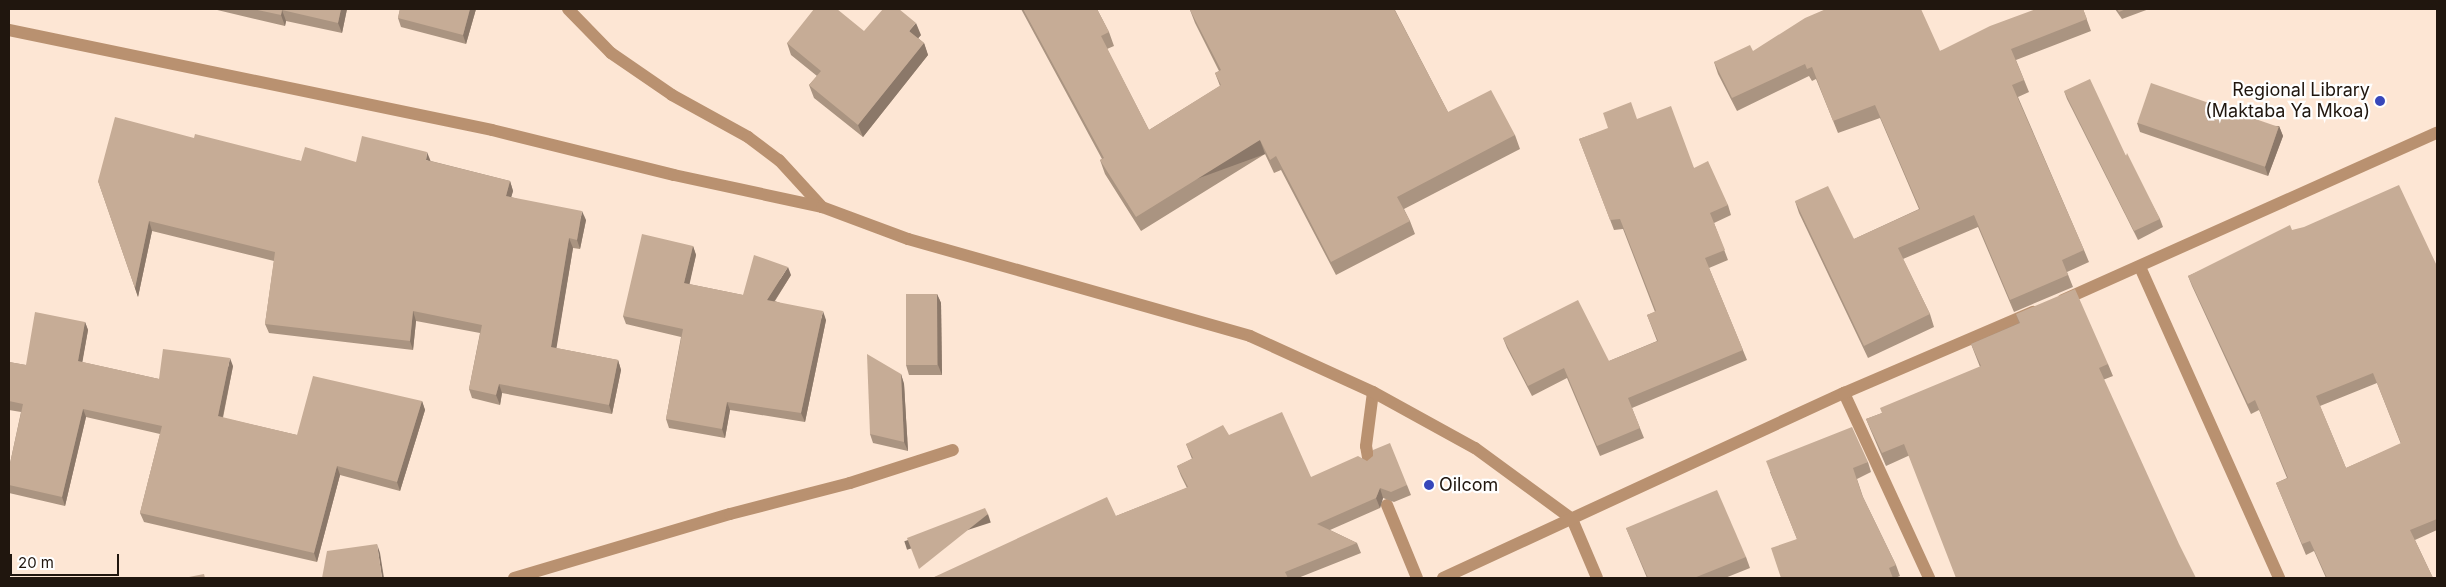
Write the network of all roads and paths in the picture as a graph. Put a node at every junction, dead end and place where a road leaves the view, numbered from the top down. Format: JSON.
{"nodes":[{"id":1,"x":568,"y":9,"type":"edge"},
{"id":2,"x":9,"y":30,"type":"edge"},
{"id":3,"x":2436,"y":136,"type":"edge"},
{"id":4,"x":822,"y":207,"type":"junction"},
{"id":5,"x":2140,"y":267,"type":"junction"},
{"id":6,"x":1373,"y":392,"type":"junction"},
{"id":7,"x":1844,"y":393,"type":"junction"},
{"id":8,"x":953,"y":450,"type":"dead end"},
{"id":9,"x":1369,"y":463,"type":"edge"},
{"id":10,"x":1387,"y":505,"type":"edge"},
{"id":11,"x":1572,"y":519,"type":"junction"},
{"id":12,"x":514,"y":578,"type":"edge"},
{"id":13,"x":1417,"y":578,"type":"edge"},
{"id":14,"x":1442,"y":578,"type":"edge"},
{"id":15,"x":1598,"y":578,"type":"edge"},
{"id":16,"x":1929,"y":578,"type":"edge"},
{"id":17,"x":2279,"y":578,"type":"edge"}],
"edges":[{"from":1,"to":4,"type":"street"},
{"from":2,"to":4,"type":"street"},
{"from":3,"to":5,"type":"street"},
{"from":4,"to":6,"type":"street"},
{"from":5,"to":7,"type":"street"},
{"from":5,"to":17,"type":"street"},
{"from":6,"to":9,"type":"street"},
{"from":6,"to":11,"type":"street"},
{"from":7,"to":11,"type":"street"},
{"from":7,"to":16,"type":"street"},
{"from":8,"to":12,"type":"street"},
{"from":10,"to":13,"type":"street"},
{"from":11,"to":14,"type":"street"},
{"from":11,"to":15,"type":"street"}]}
